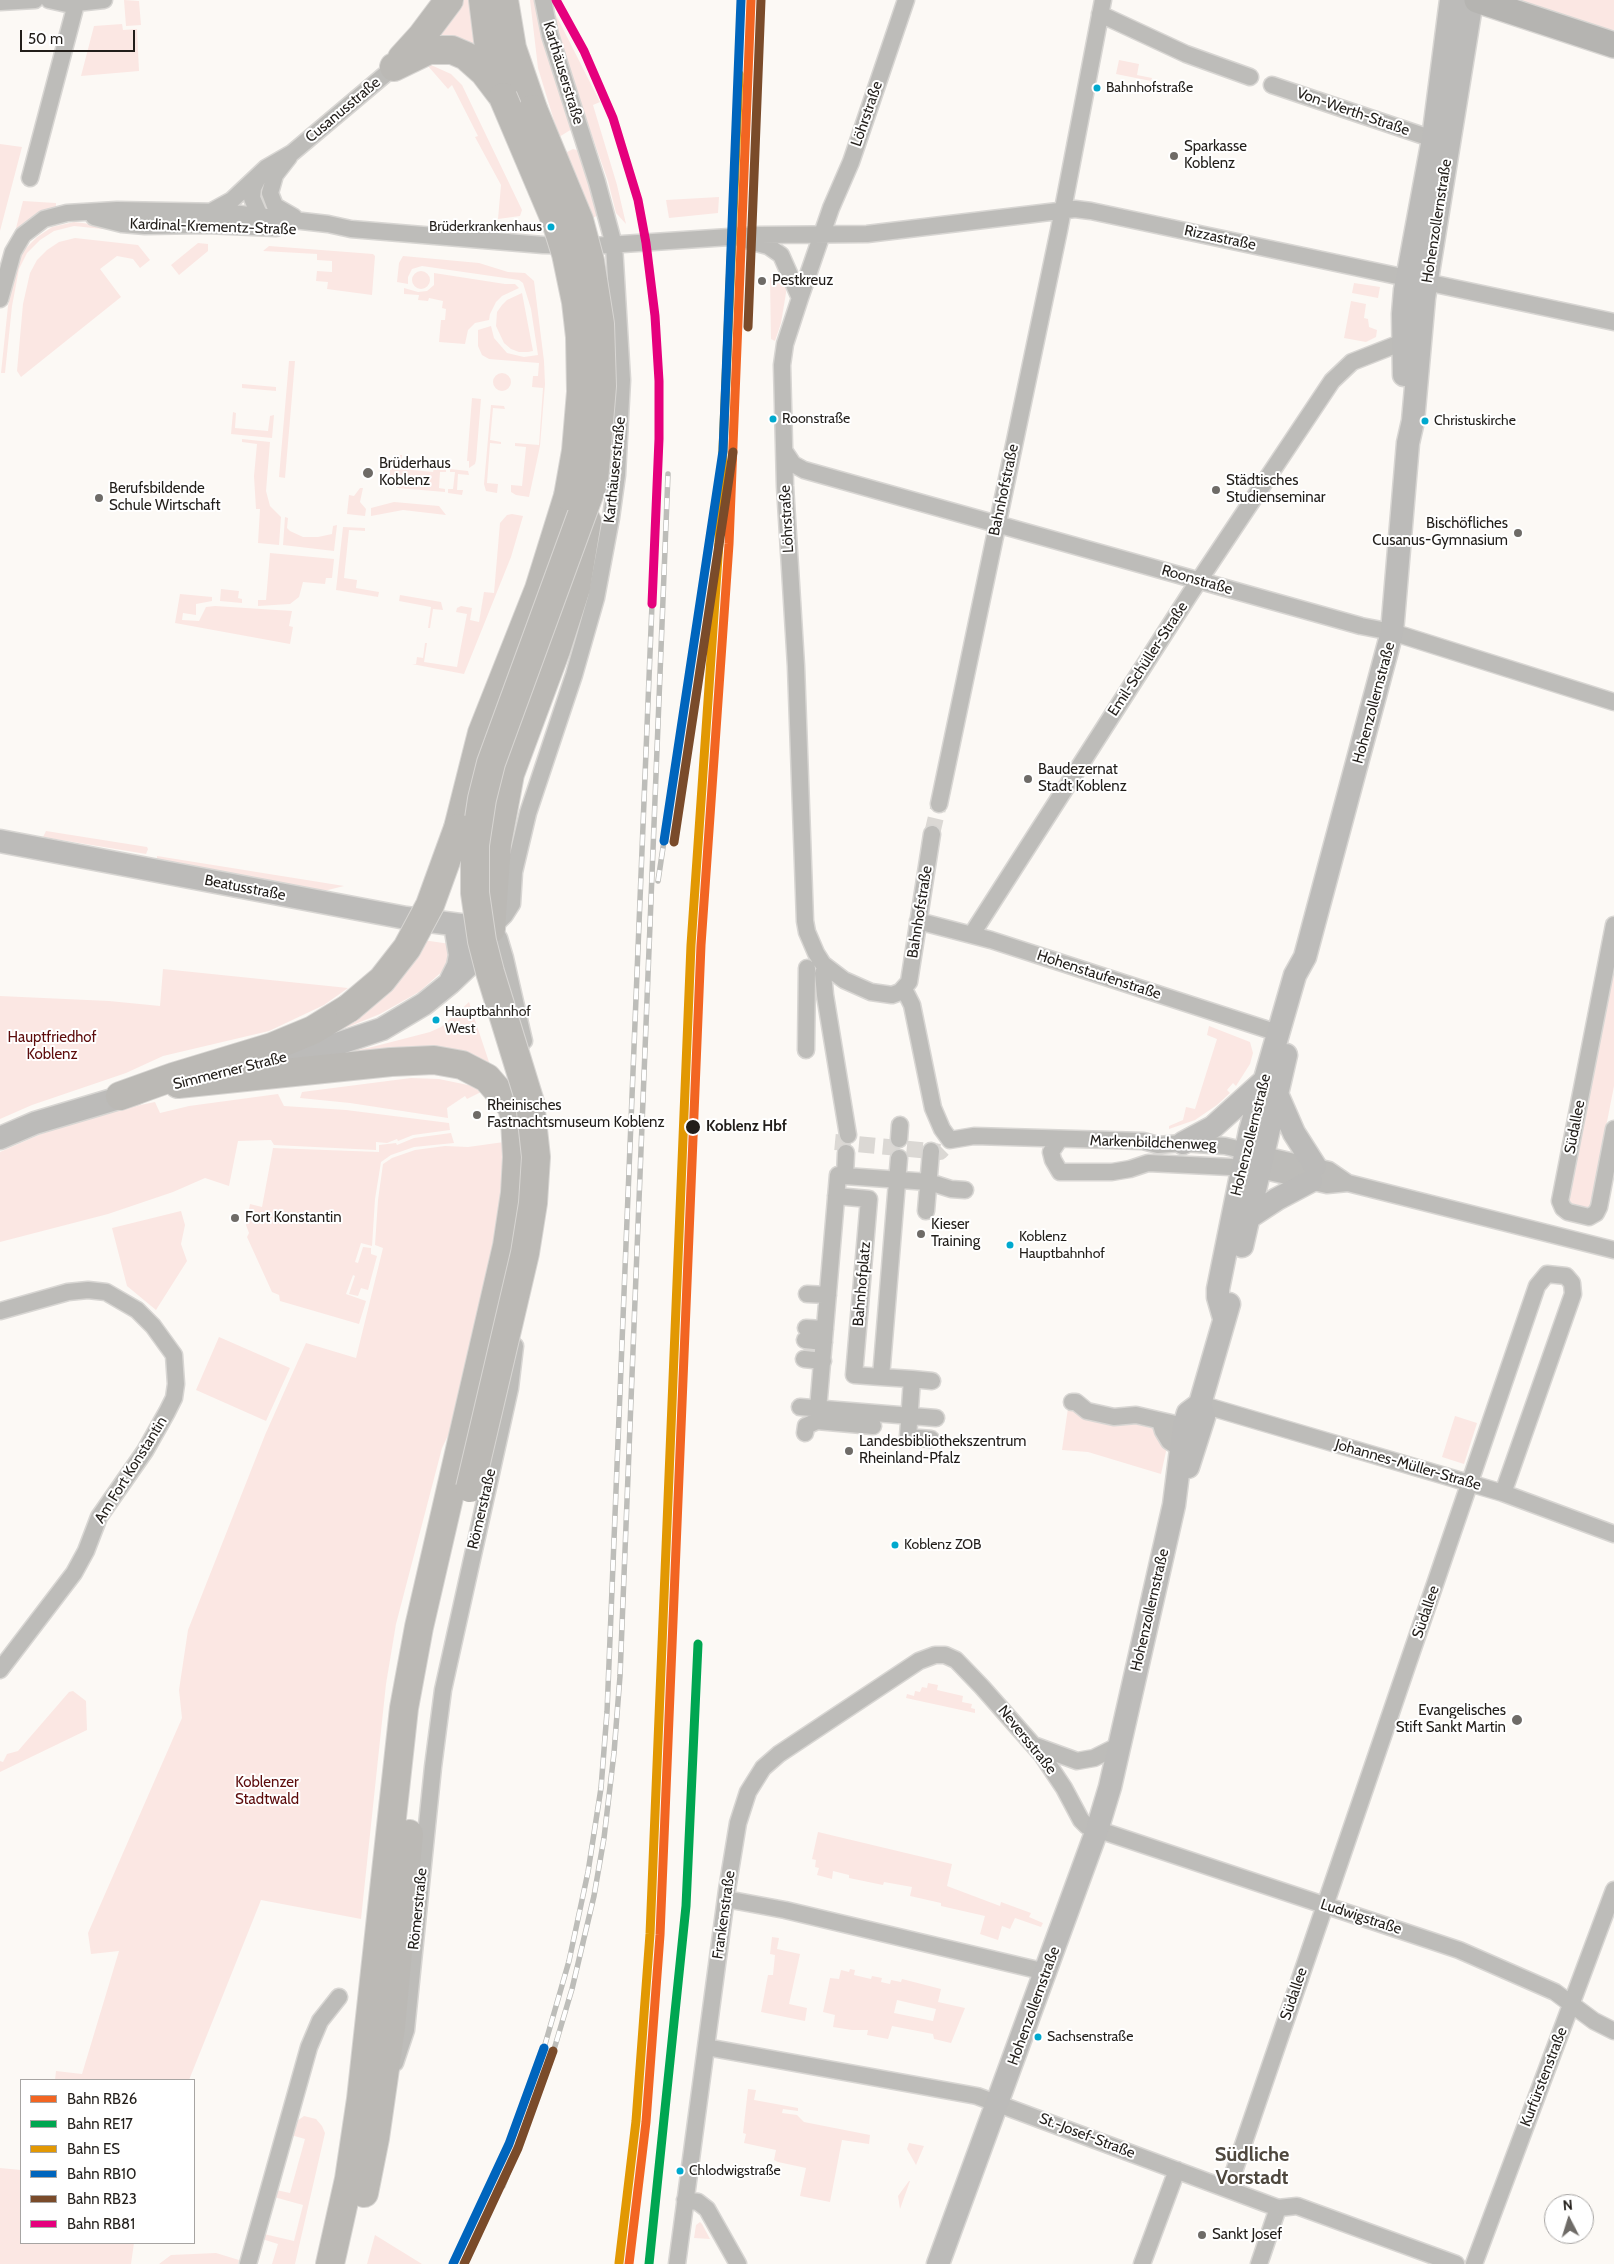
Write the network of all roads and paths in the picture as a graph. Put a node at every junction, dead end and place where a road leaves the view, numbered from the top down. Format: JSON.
{"nodes":[{"id":1,"x":35,"y":0,"type":"edge"},
{"id":2,"x":48,"y":0,"type":"edge"},
{"id":3,"x":104,"y":0,"type":"edge"},
{"id":4,"x":449,"y":0,"type":"edge"},
{"id":5,"x":483,"y":0,"type":"edge"},
{"id":6,"x":504,"y":0,"type":"edge"},
{"id":7,"x":522,"y":0,"type":"edge"},
{"id":8,"x":543,"y":0,"type":"edge"},
{"id":9,"x":906,"y":0,"type":"edge"},
{"id":10,"x":1451,"y":0,"type":"edge"},
{"id":11,"x":1472,"y":0,"type":"edge"},
{"id":12,"x":1477,"y":0,"type":"edge"},
{"id":13,"x":0,"y":2,"type":"edge"},
{"id":14,"x":76,"y":4,"type":"junction"},
{"id":15,"x":1101,"y":7,"type":"edge"},
{"id":16,"x":1614,"y":45,"type":"edge"},
{"id":17,"x":394,"y":67,"type":"junction"},
{"id":18,"x":1250,"y":77,"type":"dead end"},
{"id":19,"x":1272,"y":85,"type":"dead end"},
{"id":20,"x":504,"y":97,"type":"junction"},
{"id":21,"x":533,"y":109,"type":"junction"},
{"id":22,"x":1433,"y":139,"type":"junction"},
{"id":23,"x":292,"y":153,"type":"junction"},
{"id":24,"x":262,"y":172,"type":"junction"},
{"id":25,"x":30,"y":178,"type":"dead end"},
{"id":26,"x":270,"y":193,"type":"junction"},
{"id":27,"x":1062,"y":210,"type":"junction"},
{"id":28,"x":211,"y":211,"type":"junction"},
{"id":29,"x":254,"y":212,"type":"junction"},
{"id":30,"x":76,"y":214,"type":"junction"},
{"id":31,"x":304,"y":221,"type":"junction"},
{"id":32,"x":224,"y":225,"type":"junction"},
{"id":33,"x":272,"y":228,"type":"junction"},
{"id":34,"x":351,"y":229,"type":"junction"},
{"id":35,"x":822,"y":234,"type":"junction"},
{"id":36,"x":728,"y":237,"type":"junction"},
{"id":37,"x":614,"y":245,"type":"junction"},
{"id":38,"x":1417,"y":280,"type":"junction"},
{"id":39,"x":800,"y":298,"type":"junction"},
{"id":40,"x":0,"y":299,"type":"edge"},
{"id":41,"x":1614,"y":322,"type":"edge"},
{"id":42,"x":1403,"y":342,"type":"junction"},
{"id":43,"x":1408,"y":443,"type":"junction"},
{"id":44,"x":785,"y":452,"type":"junction"},
{"id":45,"x":594,"y":481,"type":"junction"},
{"id":46,"x":996,"y":524,"type":"junction"},
{"id":47,"x":1199,"y":581,"type":"junction"},
{"id":48,"x":1392,"y":632,"type":"junction"},
{"id":49,"x":1614,"y":702,"type":"edge"},
{"id":50,"x":939,"y":804,"type":"tunnel mouth"},
{"id":51,"x":458,"y":828,"type":"junction"},
{"id":52,"x":932,"y":834,"type":"tunnel mouth"},
{"id":53,"x":0,"y":841,"type":"edge"},
{"id":54,"x":918,"y":921,"type":"junction"},
{"id":55,"x":455,"y":925,"type":"junction"},
{"id":56,"x":1614,"y":925,"type":"edge"},
{"id":57,"x":491,"y":929,"type":"junction"},
{"id":58,"x":972,"y":934,"type":"junction"},
{"id":59,"x":1305,"y":957,"type":"junction"},
{"id":60,"x":808,"y":968,"type":"dead end"},
{"id":61,"x":823,"y":973,"type":"dead end"},
{"id":62,"x":450,"y":983,"type":"junction"},
{"id":63,"x":904,"y":989,"type":"junction"},
{"id":64,"x":825,"y":995,"type":"junction"},
{"id":65,"x":807,"y":998,"type":"junction"},
{"id":66,"x":1278,"y":1033,"type":"junction"},
{"id":67,"x":806,"y":1050,"type":"dead end"},
{"id":68,"x":178,"y":1084,"type":"junction"},
{"id":69,"x":1271,"y":1087,"type":"junction"},
{"id":70,"x":120,"y":1096,"type":"junction"},
{"id":71,"x":512,"y":1107,"type":"junction"},
{"id":72,"x":1614,"y":1129,"type":"edge"},
{"id":73,"x":848,"y":1135,"type":"dead end"},
{"id":74,"x":0,"y":1138,"type":"edge"},
{"id":75,"x":1059,"y":1140,"type":"junction"},
{"id":76,"x":1183,"y":1143,"type":"junction"},
{"id":77,"x":931,"y":1151,"type":"dead end"},
{"id":78,"x":846,"y":1153,"type":"dead end"},
{"id":79,"x":899,"y":1158,"type":"dead end"},
{"id":80,"x":1253,"y":1160,"type":"junction"},
{"id":81,"x":1313,"y":1174,"type":"junction"},
{"id":82,"x":845,"y":1176,"type":"junction"},
{"id":83,"x":897,"y":1180,"type":"junction"},
{"id":84,"x":929,"y":1182,"type":"junction"},
{"id":85,"x":965,"y":1190,"type":"dead end"},
{"id":86,"x":836,"y":1196,"type":"junction"},
{"id":87,"x":926,"y":1211,"type":"dead end"},
{"id":88,"x":1248,"y":1218,"type":"junction"},
{"id":89,"x":1614,"y":1250,"type":"edge"},
{"id":90,"x":807,"y":1294,"type":"dead end"},
{"id":91,"x":828,"y":1295,"type":"junction"},
{"id":92,"x":0,"y":1311,"type":"edge"},
{"id":93,"x":1224,"y":1318,"type":"junction"},
{"id":94,"x":806,"y":1334,"type":"dead end"},
{"id":95,"x":825,"y":1335,"type":"junction"},
{"id":96,"x":804,"y":1359,"type":"dead end"},
{"id":97,"x":823,"y":1361,"type":"junction"},
{"id":98,"x":881,"y":1376,"type":"junction"},
{"id":99,"x":903,"y":1377,"type":"junction"},
{"id":100,"x":932,"y":1380,"type":"dead end"},
{"id":101,"x":1072,"y":1402,"type":"dead end"},
{"id":102,"x":1200,"y":1404,"type":"junction"},
{"id":103,"x":800,"y":1407,"type":"dead end"},
{"id":104,"x":818,"y":1415,"type":"junction"},
{"id":105,"x":909,"y":1416,"type":"junction"},
{"id":106,"x":936,"y":1418,"type":"dead end"},
{"id":107,"x":1160,"y":1421,"type":"junction"},
{"id":108,"x":1184,"y":1426,"type":"junction"},
{"id":109,"x":805,"y":1432,"type":"dead end"},
{"id":110,"x":931,"y":1439,"type":"dead end"},
{"id":111,"x":1181,"y":1449,"type":"junction"},
{"id":112,"x":1470,"y":1483,"type":"junction"},
{"id":113,"x":1503,"y":1493,"type":"junction"},
{"id":114,"x":1174,"y":1505,"type":"junction"},
{"id":115,"x":1614,"y":1534,"type":"edge"},
{"id":116,"x":428,"y":1629,"type":"junction"},
{"id":117,"x":949,"y":1656,"type":"joint"},
{"id":118,"x":0,"y":1670,"type":"edge"},
{"id":119,"x":1120,"y":1744,"type":"junction"},
{"id":120,"x":1033,"y":1745,"type":"junction"},
{"id":121,"x":1097,"y":1830,"type":"junction"},
{"id":122,"x":1614,"y":1890,"type":"edge"},
{"id":123,"x":726,"y":1898,"type":"junction"},
{"id":124,"x":1324,"y":1905,"type":"junction"},
{"id":125,"x":1046,"y":1972,"type":"junction"},
{"id":126,"x":338,"y":1997,"type":"dead end"},
{"id":127,"x":1572,"y":2004,"type":"junction"},
{"id":128,"x":1614,"y":2030,"type":"edge"},
{"id":129,"x":706,"y":2047,"type":"junction"},
{"id":130,"x":382,"y":2090,"type":"junction"},
{"id":131,"x":997,"y":2102,"type":"junction"},
{"id":132,"x":1177,"y":2170,"type":"junction"},
{"id":133,"x":1228,"y":2189,"type":"junction"},
{"id":134,"x":685,"y":2200,"type":"junction"},
{"id":135,"x":1278,"y":2208,"type":"junction"},
{"id":136,"x":248,"y":2264,"type":"edge"},
{"id":137,"x":330,"y":2264,"type":"edge"},
{"id":138,"x":349,"y":2264,"type":"edge"},
{"id":139,"x":677,"y":2264,"type":"edge"},
{"id":140,"x":738,"y":2264,"type":"edge"},
{"id":141,"x":938,"y":2264,"type":"edge"},
{"id":142,"x":1142,"y":2264,"type":"edge"},
{"id":143,"x":1259,"y":2264,"type":"edge"},
{"id":144,"x":1456,"y":2264,"type":"edge"},
{"id":145,"x":1474,"y":2264,"type":"edge"}],
"edges":[{"from":1,"to":13,"type":"street"},
{"from":2,"to":14,"type":"street"},
{"from":3,"to":14,"type":"street"},
{"from":4,"to":17,"type":"highway"},
{"from":5,"to":20,"type":"highway"},
{"from":6,"to":21,"type":"highway"},
{"from":7,"to":21,"type":"highway"},
{"from":8,"to":37,"type":"street","name":"Karthäuserstraße"},
{"from":9,"to":35,"type":"street","name":"Löhrstraße"},
{"from":10,"to":22,"type":"street","name":"Hohenzollernstraße"},
{"from":11,"to":38,"type":"street","name":"Hohenzollernstraße"},
{"from":12,"to":16,"type":"main road"},
{"from":14,"to":25,"type":"street"},
{"from":15,"to":18,"type":"street"},
{"from":15,"to":27,"type":"street","name":"Bahnhofstraße"},
{"from":17,"to":20,"type":"highway"},
{"from":17,"to":23,"type":"street","name":"Cusanusstraße"},
{"from":19,"to":22,"type":"street","name":"Von-Werth-Straße"},
{"from":20,"to":51,"type":"highway","bridge":true},
{"from":21,"to":45,"type":"highway","bridge":true},
{"from":22,"to":38,"type":"street","name":"Hohenzollernstraße"},
{"from":23,"to":24,"type":"street","name":"Cusanusstraße"},
{"from":23,"to":26,"type":"street","name":"Cusanusstraße"},
{"from":24,"to":28,"type":"street","name":"Cusanusstraße"},
{"from":24,"to":29,"type":"street"},
{"from":26,"to":29,"type":"street","name":"Cusanusstraße"},
{"from":26,"to":31,"type":"street"},
{"from":27,"to":35,"type":"street","name":"Rizzastraße"},
{"from":27,"to":38,"type":"street","name":"Rizzastraße"},
{"from":27,"to":46,"type":"street","name":"Bahnhofstraße"},
{"from":28,"to":29,"type":"street","name":"Kardinal-Krementz-Straße"},
{"from":28,"to":30,"type":"street","name":"Kardinal-Krementz-Straße"},
{"from":29,"to":31,"type":"street","name":"Kardinal-Krementz-Straße"},
{"from":29,"to":32,"type":"street","name":"Cusanusstraße"},
{"from":29,"to":33,"type":"street"},
{"from":30,"to":32,"type":"street","name":"Kardinal-Krementz-Straße"},
{"from":30,"to":40,"type":"street","name":"Kardinal-Krementz-Straße"},
{"from":31,"to":34,"type":"street","name":"Kardinal-Krementz-Straße"},
{"from":32,"to":33,"type":"street","name":"Kardinal-Krementz-Straße"},
{"from":33,"to":34,"type":"street","name":"Kardinal-Krementz-Straße"},
{"from":34,"to":37,"type":"street","name":"Kardinal-Krementz-Straße"},
{"from":35,"to":36,"type":"street","name":"Kardinal-Krementz-Straße"},
{"from":35,"to":39,"type":"street","name":"Löhrstraße"},
{"from":36,"to":37,"type":"street","name":"Kardinal-Krementz-Straße"},
{"from":36,"to":39,"type":"street","name":"Kardinal-Krementz-Straße"},
{"from":37,"to":57,"type":"street","name":"Karthäuserstraße"},
{"from":38,"to":41,"type":"street","name":"Rizzastraße"},
{"from":38,"to":42,"type":"street","name":"Hohenzollernstraße"},
{"from":38,"to":43,"type":"street","name":"Hohenzollernstraße"},
{"from":39,"to":44,"type":"street","name":"Löhrstraße"},
{"from":42,"to":43,"type":"street","name":"Hohenzollernstraße"},
{"from":42,"to":47,"type":"street","name":"Emil-Schüller-Straße"},
{"from":43,"to":48,"type":"street","name":"Hohenzollernstraße"},
{"from":44,"to":46,"type":"street","name":"Roonstraße"},
{"from":44,"to":63,"type":"street","name":"Löhrstraße"},
{"from":45,"to":57,"type":"highway","bridge":true},
{"from":45,"to":116,"type":"highway","bridge":true},
{"from":46,"to":47,"type":"street","name":"Roonstraße"},
{"from":46,"to":50,"type":"street","name":"Bahnhofstraße"},
{"from":47,"to":48,"type":"street","name":"Roonstraße"},
{"from":47,"to":58,"type":"street","name":"Emil-Schüller-Straße"},
{"from":48,"to":49,"type":"street","name":"Roonstraße"},
{"from":48,"to":59,"type":"street","name":"Hohenzollernstraße"},
{"from":51,"to":70,"type":"highway","bridge":true},
{"from":51,"to":71,"type":"highway"},
{"from":52,"to":54,"type":"street","name":"Bahnhofstraße"},
{"from":53,"to":55,"type":"street","name":"Beatusstraße"},
{"from":54,"to":58,"type":"street","name":"Hohenstaufenstraße"},
{"from":54,"to":63,"type":"street","name":"Bahnhofstraße"},
{"from":55,"to":57,"type":"street","name":"Beatusstraße"},
{"from":55,"to":62,"type":"street","name":"Simmerner Straße"},
{"from":56,"to":72,"type":"street","name":"Südallee"},
{"from":57,"to":62,"type":"street","name":"Simmerner Straße"},
{"from":57,"to":130,"type":"street","name":"Römerstraße"},
{"from":58,"to":66,"type":"street","name":"Hohenstaufenstraße"},
{"from":59,"to":66,"type":"street","name":"Hohenzollernstraße"},
{"from":59,"to":69,"type":"street","name":"Hohenzollernstraße"},
{"from":60,"to":65,"type":"street"},
{"from":61,"to":64,"type":"street"},
{"from":62,"to":68,"type":"street","name":"Simmerner Straße"},
{"from":63,"to":75,"type":"street","name":"Markenbildchenweg"},
{"from":64,"to":65,"type":"street"},
{"from":64,"to":73,"type":"street"},
{"from":65,"to":67,"type":"street"},
{"from":66,"to":69,"type":"street","name":"Hohenzollernstraße"},
{"from":68,"to":70,"type":"street","name":"Simmerner Straße"},
{"from":68,"to":71,"type":"highway"},
{"from":69,"to":76,"type":"street"},
{"from":69,"to":80,"type":"street","name":"Hohenzollernstraße"},
{"from":69,"to":81,"type":"street"},
{"from":70,"to":74,"type":"street","name":"Simmerner Straße"},
{"from":71,"to":116,"type":"highway"},
{"from":75,"to":76,"type":"street","name":"Markenbildchenweg"},
{"from":75,"to":80,"type":"street","name":"Markenbildchenweg"},
{"from":76,"to":80,"type":"street","name":"Markenbildchenweg"},
{"from":77,"to":84,"type":"street"},
{"from":78,"to":82,"type":"street"},
{"from":79,"to":83,"type":"street","name":"Bahnhofplatz"},
{"from":80,"to":81,"type":"street","name":"Markenbildchenweg"},
{"from":80,"to":88,"type":"street","name":"Hohenzollernstraße"},
{"from":80,"to":93,"type":"street","name":"Hohenzollernstraße"},
{"from":81,"to":88,"type":"street"},
{"from":81,"to":89,"type":"street","name":"Markenbildchenweg"},
{"from":82,"to":83,"type":"street"},
{"from":82,"to":86,"type":"street"},
{"from":83,"to":84,"type":"street"},
{"from":83,"to":98,"type":"street","name":"Bahnhofplatz"},
{"from":84,"to":85,"type":"street"},
{"from":84,"to":87,"type":"street"},
{"from":86,"to":91,"type":"street"},
{"from":86,"to":98,"type":"street","name":"Bahnhofplatz"},
{"from":88,"to":93,"type":"street","name":"Hohenzollernstraße"},
{"from":90,"to":91,"type":"street"},
{"from":91,"to":95,"type":"street"},
{"from":92,"to":118,"type":"street","name":"Am Fort Konstantin"},
{"from":93,"to":102,"type":"street","name":"Hohenzollernstraße"},
{"from":94,"to":95,"type":"street"},
{"from":95,"to":97,"type":"street"},
{"from":96,"to":97,"type":"street"},
{"from":97,"to":104,"type":"street"},
{"from":98,"to":99,"type":"street","name":"Bahnhofplatz"},
{"from":99,"to":100,"type":"street","name":"Bahnhofplatz"},
{"from":99,"to":105,"type":"street"},
{"from":101,"to":107,"type":"street"},
{"from":102,"to":108,"type":"street","name":"Hohenzollernstraße"},
{"from":102,"to":112,"type":"street","name":"Johannes-Müller-Straße"},
{"from":102,"to":114,"type":"street","name":"Hohenzollernstraße"},
{"from":103,"to":104,"type":"street"},
{"from":104,"to":105,"type":"street"},
{"from":104,"to":109,"type":"street"},
{"from":105,"to":106,"type":"street"},
{"from":105,"to":110,"type":"street"},
{"from":107,"to":108,"type":"street"},
{"from":107,"to":111,"type":"street"},
{"from":108,"to":111,"type":"street","name":"Hohenzollernstraße"},
{"from":111,"to":114,"type":"street","name":"Hohenzollernstraße"},
{"from":112,"to":113,"type":"street","name":"Johannes-Müller-Straße"},
{"from":112,"to":113,"type":"street","name":"Südallee"},
{"from":112,"to":124,"type":"street","name":"Südallee"},
{"from":113,"to":115,"type":"street","name":"Johannes-Müller-Straße"},
{"from":114,"to":119,"type":"street","name":"Hohenzollernstraße"},
{"from":116,"to":130,"type":"highway"},
{"from":116,"to":137,"type":"highway"},
{"from":117,"to":120,"type":"street","name":"Neversstraße"},
{"from":117,"to":123,"type":"street","name":"Frankenstraße"},
{"from":119,"to":120,"type":"street"},
{"from":119,"to":121,"type":"street","name":"Hohenzollernstraße"},
{"from":120,"to":121,"type":"street","name":"Neversstraße"},
{"from":121,"to":124,"type":"street","name":"Ludwigstraße"},
{"from":121,"to":125,"type":"street","name":"Hohenzollernstraße"},
{"from":122,"to":127,"type":"street","name":"Kurfürstenstraße"},
{"from":123,"to":125,"type":"street"},
{"from":123,"to":129,"type":"street","name":"Frankenstraße"},
{"from":124,"to":127,"type":"street","name":"Ludwigstraße"},
{"from":124,"to":133,"type":"street","name":"Südallee"},
{"from":125,"to":131,"type":"street","name":"Hohenzollernstraße"},
{"from":126,"to":136,"type":"street"},
{"from":127,"to":128,"type":"street","name":"Ludwigstraße"},
{"from":127,"to":145,"type":"street","name":"Kurfürstenstraße"},
{"from":129,"to":131,"type":"street","name":"St.-Josef-Straße"},
{"from":129,"to":134,"type":"street","name":"Frankenstraße"},
{"from":130,"to":138,"type":"highway"},
{"from":131,"to":132,"type":"street","name":"St.-Josef-Straße"},
{"from":131,"to":141,"type":"street","name":"Hohenzollernstraße"},
{"from":132,"to":133,"type":"street","name":"St.-Josef-Straße"},
{"from":132,"to":142,"type":"street"},
{"from":133,"to":135,"type":"street","name":"St.-Josef-Straße"},
{"from":134,"to":139,"type":"street"},
{"from":134,"to":140,"type":"street"},
{"from":135,"to":143,"type":"street"},
{"from":135,"to":144,"type":"street","name":"St.-Josef-Straße"}]}
